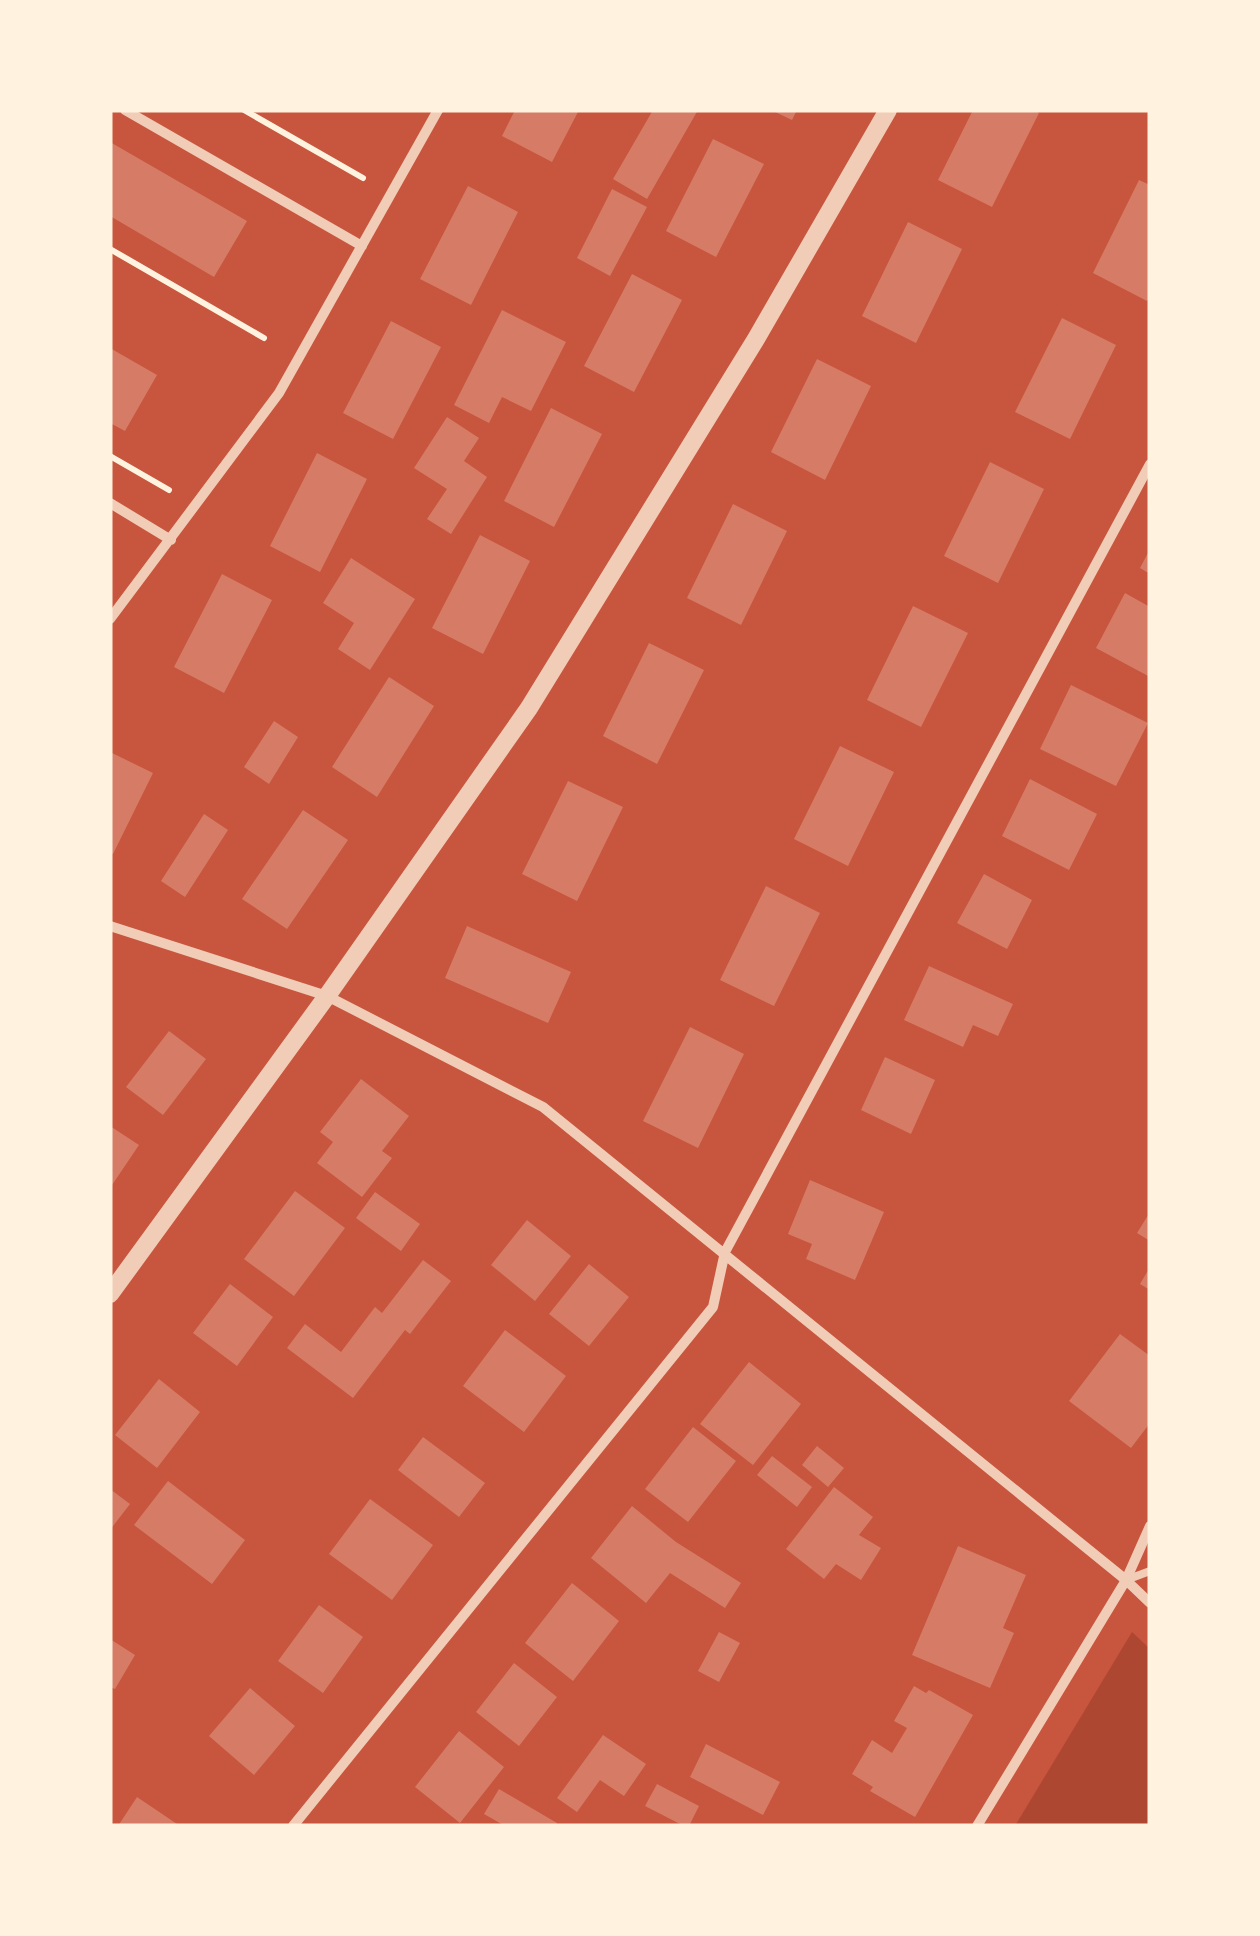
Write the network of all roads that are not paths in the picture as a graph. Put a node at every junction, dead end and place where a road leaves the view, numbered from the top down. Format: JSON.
{"nodes":[{"id":1,"x":124,"y":110,"type":"edge"},
{"id":2,"x":438,"y":110,"type":"edge"},
{"id":3,"x":888,"y":110,"type":"edge"},
{"id":4,"x":362,"y":246,"type":"junction"},
{"id":5,"x":1150,"y":464,"type":"edge"},
{"id":6,"x":110,"y":503,"type":"edge"},
{"id":7,"x":171,"y":540,"type":"junction"},
{"id":8,"x":110,"y":619,"type":"edge"},
{"id":9,"x":110,"y":926,"type":"edge"},
{"id":10,"x":327,"y":996,"type":"junction"},
{"id":11,"x":725,"y":1252,"type":"junction"},
{"id":12,"x":110,"y":1294,"type":"edge"},
{"id":13,"x":1150,"y":1526,"type":"edge"},
{"id":14,"x":1150,"y":1571,"type":"edge"},
{"id":15,"x":1126,"y":1580,"type":"junction"},
{"id":16,"x":1150,"y":1603,"type":"edge"},
{"id":17,"x":293,"y":1826,"type":"edge"},
{"id":18,"x":977,"y":1826,"type":"edge"}],
"edges":[{"from":1,"to":4,"type":"street"},
{"from":2,"to":4,"type":"street"},
{"from":3,"to":10,"type":"street"},
{"from":4,"to":7,"type":"street"},
{"from":5,"to":11,"type":"street"},
{"from":6,"to":7,"type":"street"},
{"from":7,"to":8,"type":"street"},
{"from":9,"to":10,"type":"street"},
{"from":10,"to":11,"type":"street"},
{"from":10,"to":12,"type":"street"},
{"from":11,"to":15,"type":"street"},
{"from":11,"to":17,"type":"street"},
{"from":13,"to":15,"type":"street"},
{"from":14,"to":15,"type":"lane"},
{"from":15,"to":16,"type":"street"},
{"from":15,"to":18,"type":"street"}]}
